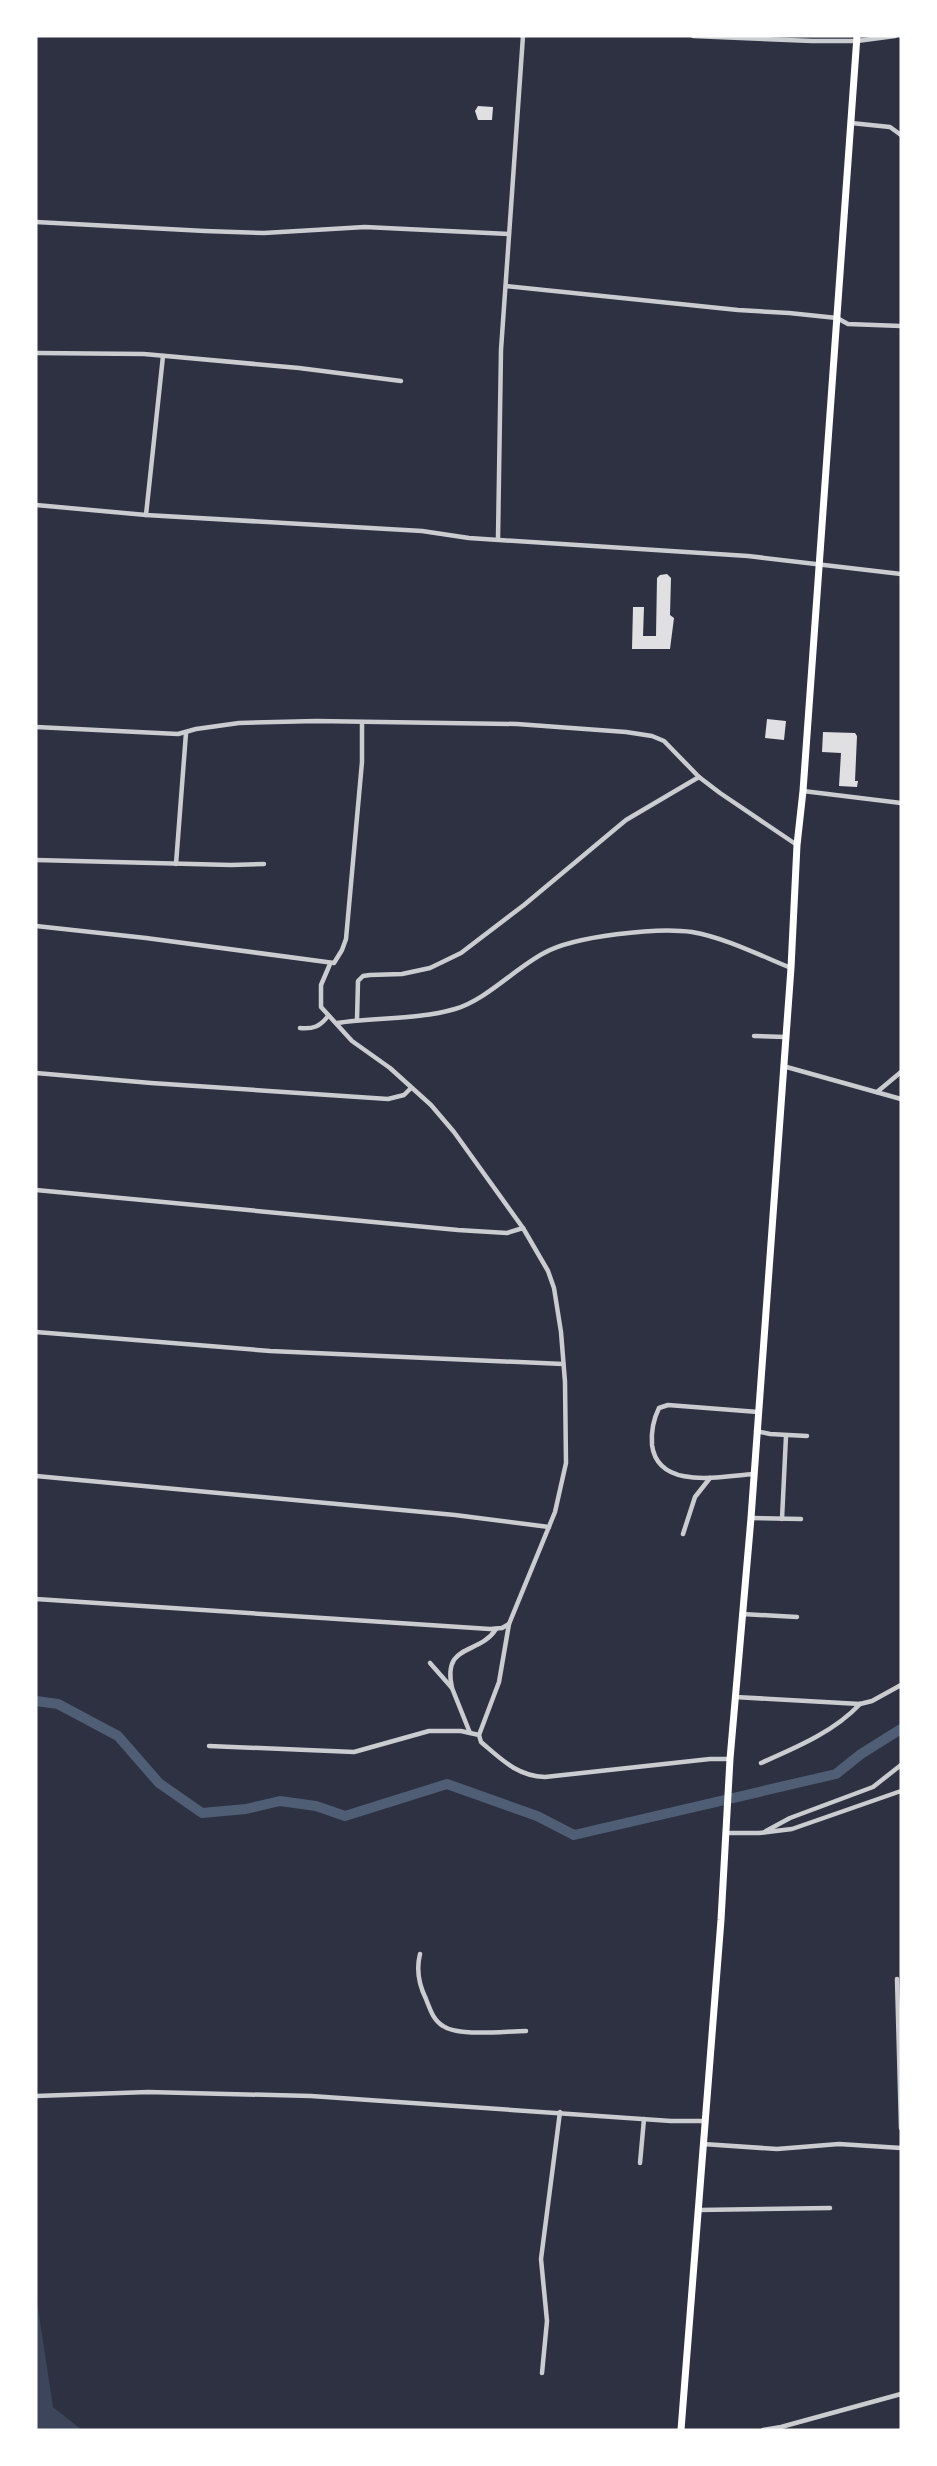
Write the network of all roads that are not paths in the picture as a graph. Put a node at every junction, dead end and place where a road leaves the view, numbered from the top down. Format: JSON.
{"nodes":[{"id":1,"x":523,"y":36,"type":"edge"},
{"id":2,"x":693,"y":36,"type":"edge"},
{"id":3,"x":895,"y":36,"type":"edge"},
{"id":4,"x":857,"y":38,"type":"edge"},
{"id":5,"x":851,"y":123,"type":"junction"},
{"id":6,"x":901,"y":135,"type":"edge"},
{"id":7,"x":36,"y":222,"type":"edge"},
{"id":8,"x":509,"y":234,"type":"junction"},
{"id":9,"x":506,"y":286,"type":"junction"},
{"id":10,"x":837,"y":318,"type":"junction"},
{"id":11,"x":901,"y":326,"type":"edge"},
{"id":12,"x":36,"y":353,"type":"edge"},
{"id":13,"x":163,"y":356,"type":"junction"},
{"id":14,"x":401,"y":381,"type":"dead end"},
{"id":15,"x":36,"y":505,"type":"edge"},
{"id":16,"x":146,"y":515,"type":"junction"},
{"id":17,"x":498,"y":539,"type":"junction"},
{"id":18,"x":819,"y":565,"type":"junction"},
{"id":19,"x":901,"y":574,"type":"edge"},
{"id":20,"x":362,"y":723,"type":"junction"},
{"id":21,"x":36,"y":727,"type":"edge"},
{"id":22,"x":186,"y":733,"type":"junction"},
{"id":23,"x":699,"y":777,"type":"junction"},
{"id":24,"x":803,"y":791,"type":"junction"},
{"id":25,"x":901,"y":803,"type":"edge"},
{"id":26,"x":797,"y":845,"type":"junction"},
{"id":27,"x":36,"y":860,"type":"edge"},
{"id":28,"x":176,"y":864,"type":"junction"},
{"id":29,"x":264,"y":864,"type":"dead end"},
{"id":30,"x":36,"y":926,"type":"edge"},
{"id":31,"x":320,"y":961,"type":"junction"},
{"id":32,"x":332,"y":964,"type":"junction"},
{"id":33,"x":791,"y":968,"type":"junction"},
{"id":34,"x":324,"y":975,"type":"junction"},
{"id":35,"x":328,"y":1016,"type":"junction"},
{"id":36,"x":357,"y":1020,"type":"junction"},
{"id":37,"x":337,"y":1023,"type":"junction"},
{"id":38,"x":300,"y":1028,"type":"dead end"},
{"id":39,"x":754,"y":1036,"type":"dead end"},
{"id":40,"x":785,"y":1037,"type":"junction"},
{"id":41,"x":783,"y":1066,"type":"junction"},
{"id":42,"x":901,"y":1072,"type":"edge"},
{"id":43,"x":36,"y":1073,"type":"edge"},
{"id":44,"x":411,"y":1088,"type":"junction"},
{"id":45,"x":877,"y":1092,"type":"junction"},
{"id":46,"x":901,"y":1099,"type":"edge"},
{"id":47,"x":36,"y":1190,"type":"edge"},
{"id":48,"x":523,"y":1228,"type":"junction"},
{"id":49,"x":36,"y":1332,"type":"edge"},
{"id":50,"x":563,"y":1364,"type":"junction"},
{"id":51,"x":758,"y":1412,"type":"junction"},
{"id":52,"x":756,"y":1431,"type":"junction"},
{"id":53,"x":786,"y":1436,"type":"junction"},
{"id":54,"x":807,"y":1436,"type":"dead end"},
{"id":55,"x":754,"y":1474,"type":"junction"},
{"id":56,"x":36,"y":1476,"type":"edge"},
{"id":57,"x":710,"y":1478,"type":"junction"},
{"id":58,"x":751,"y":1518,"type":"junction"},
{"id":59,"x":782,"y":1519,"type":"junction"},
{"id":60,"x":801,"y":1519,"type":"dead end"},
{"id":61,"x":549,"y":1527,"type":"junction"},
{"id":62,"x":683,"y":1534,"type":"dead end"},
{"id":63,"x":36,"y":1599,"type":"edge"},
{"id":64,"x":742,"y":1614,"type":"junction"},
{"id":65,"x":797,"y":1617,"type":"dead end"},
{"id":66,"x":509,"y":1624,"type":"junction"},
{"id":67,"x":496,"y":1629,"type":"junction"},
{"id":68,"x":430,"y":1663,"type":"dead end"},
{"id":69,"x":901,"y":1685,"type":"edge"},
{"id":70,"x":452,"y":1688,"type":"junction"},
{"id":71,"x":735,"y":1697,"type":"junction"},
{"id":72,"x":860,"y":1704,"type":"junction"},
{"id":73,"x":470,"y":1733,"type":"junction"},
{"id":74,"x":479,"y":1735,"type":"junction"},
{"id":75,"x":209,"y":1746,"type":"dead end"},
{"id":76,"x":730,"y":1759,"type":"junction"},
{"id":77,"x":761,"y":1763,"type":"dead end"},
{"id":78,"x":901,"y":1765,"type":"edge"},
{"id":79,"x":901,"y":1791,"type":"edge"},
{"id":80,"x":726,"y":1833,"type":"junction"},
{"id":81,"x":764,"y":1833,"type":"junction"},
{"id":82,"x":420,"y":1954,"type":"dead end"},
{"id":83,"x":897,"y":1979,"type":"dead end"},
{"id":84,"x":526,"y":2031,"type":"dead end"},
{"id":85,"x":36,"y":2096,"type":"edge"},
{"id":86,"x":560,"y":2112,"type":"junction"},
{"id":87,"x":644,"y":2119,"type":"junction"},
{"id":88,"x":704,"y":2121,"type":"junction"},
{"id":89,"x":901,"y":2128,"type":"edge"},
{"id":90,"x":703,"y":2144,"type":"junction"},
{"id":91,"x":901,"y":2148,"type":"edge"},
{"id":92,"x":640,"y":2163,"type":"dead end"},
{"id":93,"x":830,"y":2208,"type":"dead end"},
{"id":94,"x":698,"y":2210,"type":"junction"},
{"id":95,"x":542,"y":2373,"type":"dead end"},
{"id":96,"x":901,"y":2394,"type":"edge"},
{"id":97,"x":681,"y":2430,"type":"edge"},
{"id":98,"x":763,"y":2430,"type":"edge"}],
"edges":[{"from":1,"to":8,"type":"street"},
{"from":2,"to":4,"type":"street"},
{"from":3,"to":4,"type":"street"},
{"from":4,"to":5,"type":"main road"},
{"from":5,"to":6,"type":"street"},
{"from":5,"to":10,"type":"main road"},
{"from":7,"to":8,"type":"street"},
{"from":8,"to":9,"type":"street"},
{"from":9,"to":10,"type":"street"},
{"from":9,"to":17,"type":"street"},
{"from":10,"to":11,"type":"street"},
{"from":10,"to":18,"type":"main road"},
{"from":12,"to":13,"type":"street"},
{"from":13,"to":14,"type":"street"},
{"from":13,"to":16,"type":"street"},
{"from":15,"to":16,"type":"street"},
{"from":16,"to":17,"type":"street"},
{"from":17,"to":18,"type":"street"},
{"from":18,"to":19,"type":"street"},
{"from":18,"to":24,"type":"main road"},
{"from":20,"to":22,"type":"street"},
{"from":20,"to":23,"type":"street"},
{"from":20,"to":32,"type":"street"},
{"from":21,"to":22,"type":"street"},
{"from":22,"to":28,"type":"street"},
{"from":23,"to":26,"type":"street"},
{"from":23,"to":36,"type":"street"},
{"from":24,"to":25,"type":"street"},
{"from":24,"to":26,"type":"main road"},
{"from":26,"to":33,"type":"main road"},
{"from":27,"to":28,"type":"street"},
{"from":28,"to":29,"type":"street"},
{"from":30,"to":31,"type":"street"},
{"from":31,"to":32,"type":"street"},
{"from":31,"to":34,"type":"street"},
{"from":32,"to":34,"type":"street"},
{"from":33,"to":36,"type":"street"},
{"from":33,"to":40,"type":"main road"},
{"from":34,"to":35,"type":"street"},
{"from":35,"to":37,"type":"street"},
{"from":35,"to":38,"type":"street"},
{"from":36,"to":37,"type":"street"},
{"from":37,"to":44,"type":"street"},
{"from":39,"to":40,"type":"street"},
{"from":40,"to":41,"type":"main road"},
{"from":41,"to":45,"type":"street"},
{"from":41,"to":51,"type":"main road"},
{"from":42,"to":45,"type":"street"},
{"from":43,"to":44,"type":"street"},
{"from":44,"to":48,"type":"street"},
{"from":45,"to":46,"type":"street"},
{"from":47,"to":48,"type":"street"},
{"from":48,"to":50,"type":"street"},
{"from":49,"to":50,"type":"street"},
{"from":50,"to":61,"type":"street"},
{"from":51,"to":52,"type":"main road"},
{"from":51,"to":57,"type":"street"},
{"from":52,"to":53,"type":"street"},
{"from":52,"to":55,"type":"main road"},
{"from":53,"to":54,"type":"street"},
{"from":53,"to":59,"type":"street"},
{"from":55,"to":57,"type":"street"},
{"from":55,"to":58,"type":"main road"},
{"from":56,"to":61,"type":"street"},
{"from":57,"to":62,"type":"street"},
{"from":58,"to":59,"type":"street"},
{"from":58,"to":64,"type":"main road"},
{"from":59,"to":60,"type":"street"},
{"from":61,"to":66,"type":"street"},
{"from":63,"to":67,"type":"street"},
{"from":64,"to":65,"type":"street"},
{"from":64,"to":71,"type":"main road"},
{"from":66,"to":67,"type":"street"},
{"from":66,"to":74,"type":"street"},
{"from":67,"to":70,"type":"street"},
{"from":68,"to":70,"type":"street"},
{"from":69,"to":72,"type":"street"},
{"from":70,"to":73,"type":"street"},
{"from":71,"to":72,"type":"street"},
{"from":71,"to":76,"type":"main road"},
{"from":72,"to":77,"type":"street"},
{"from":73,"to":74,"type":"street"},
{"from":73,"to":75,"type":"street"},
{"from":74,"to":76,"type":"street"},
{"from":76,"to":80,"type":"main road"},
{"from":78,"to":81,"type":"street"},
{"from":79,"to":81,"type":"street"},
{"from":80,"to":81,"type":"street"},
{"from":80,"to":88,"type":"main road"},
{"from":82,"to":84,"type":"street"},
{"from":83,"to":89,"type":"street"},
{"from":85,"to":86,"type":"street"},
{"from":86,"to":87,"type":"street"},
{"from":86,"to":95,"type":"street"},
{"from":87,"to":88,"type":"street"},
{"from":87,"to":92,"type":"street"},
{"from":88,"to":90,"type":"main road"},
{"from":90,"to":91,"type":"street"},
{"from":90,"to":94,"type":"main road"},
{"from":93,"to":94,"type":"street"},
{"from":94,"to":97,"type":"main road"},
{"from":96,"to":98,"type":"street"}]}
